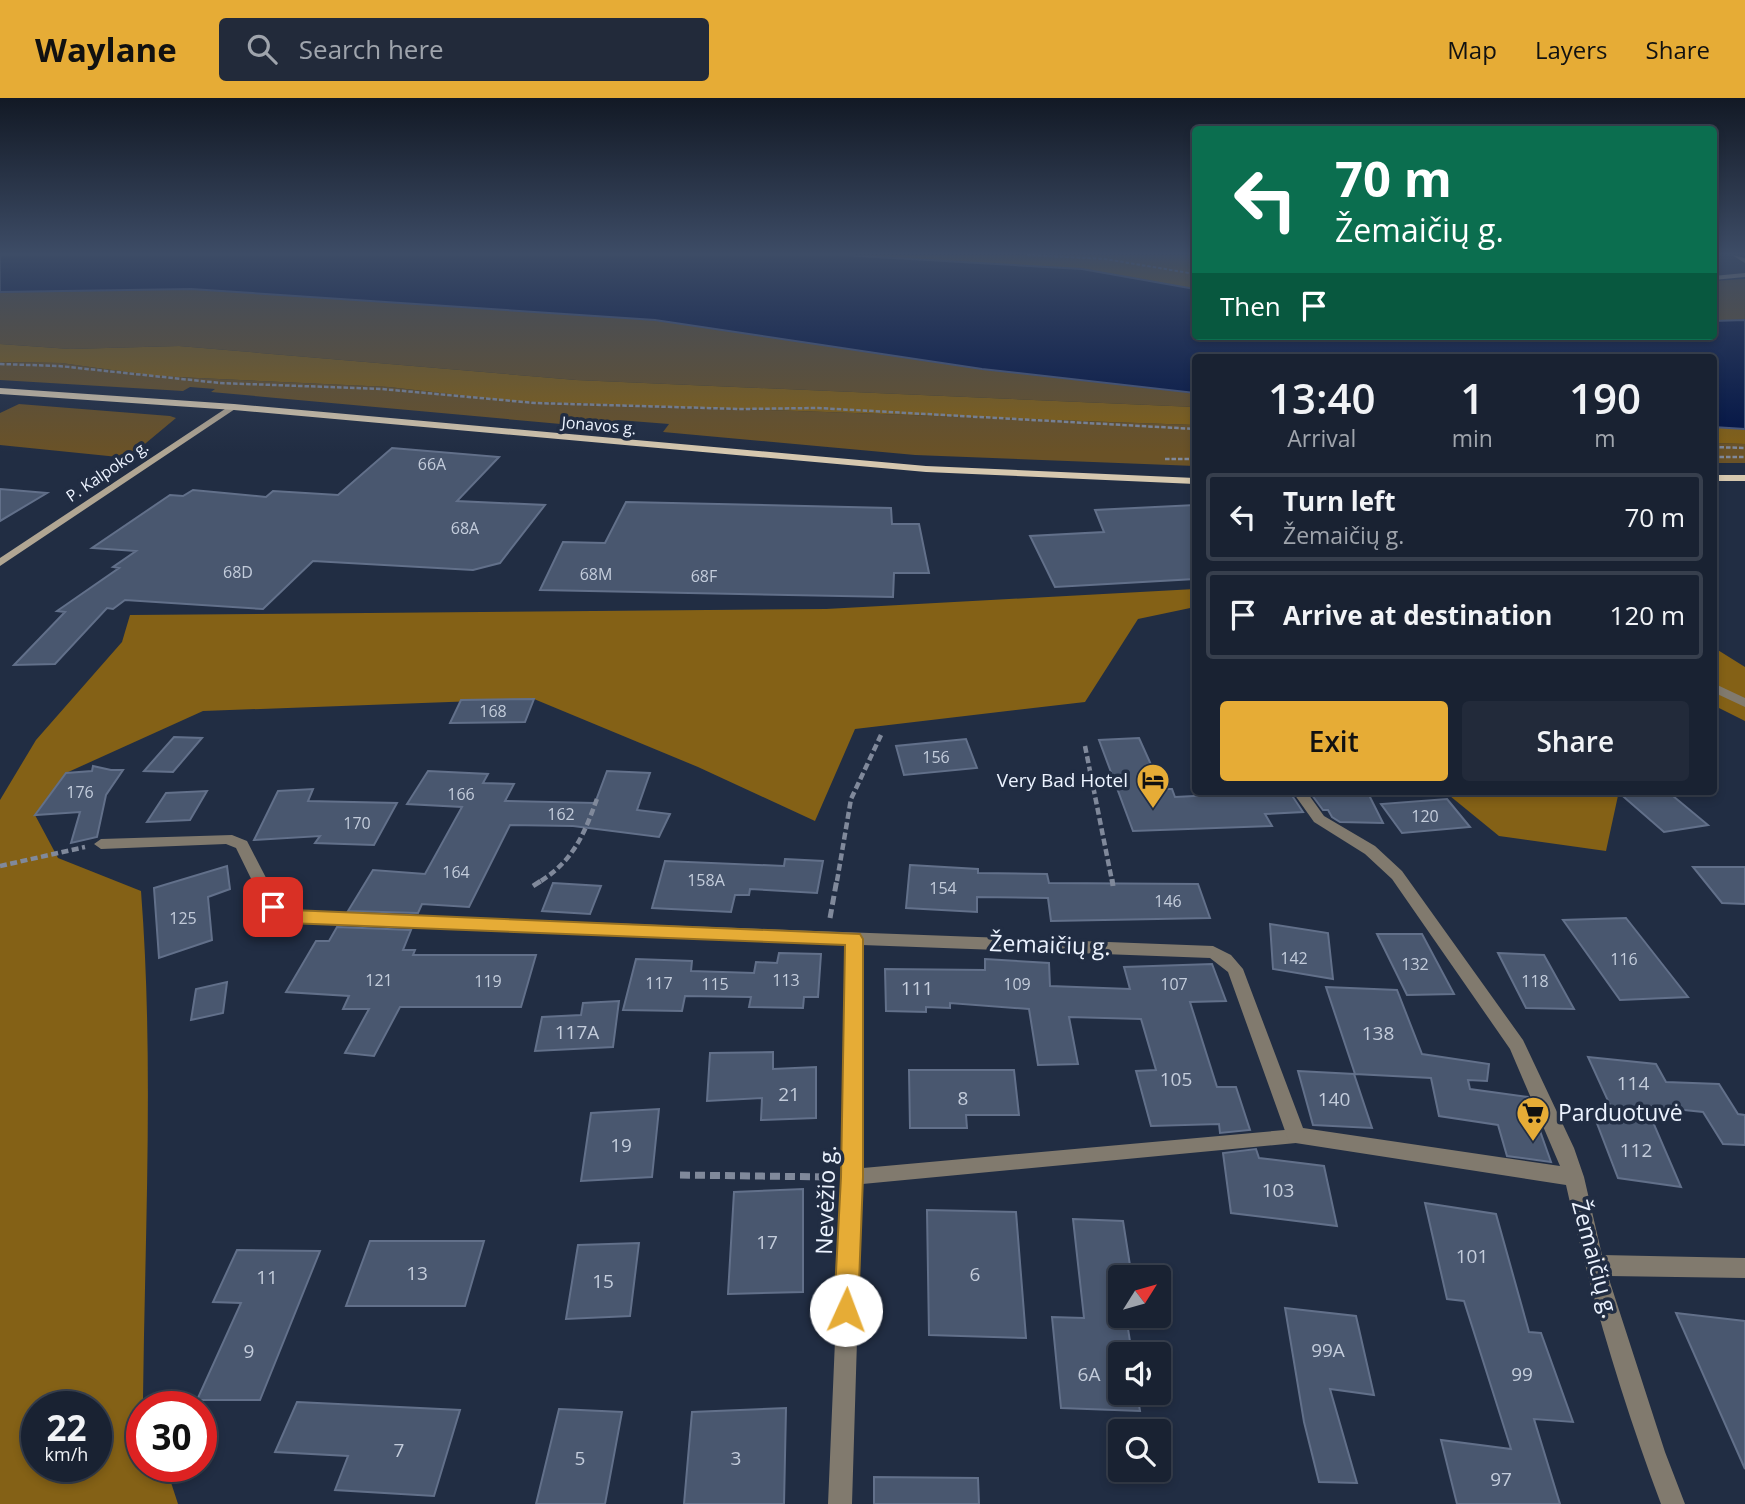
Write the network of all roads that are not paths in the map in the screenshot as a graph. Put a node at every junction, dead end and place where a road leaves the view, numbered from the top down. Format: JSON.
{"nodes":[{"id":1,"x":0,"y":391,"type":"edge"},
{"id":2,"x":234,"y":407,"type":"junction"},
{"id":3,"x":1717,"y":478,"type":"edge"},
{"id":4,"x":1745,"y":478,"type":"edge"},
{"id":5,"x":1192,"y":481,"type":"edge"},
{"id":6,"x":0,"y":563,"type":"edge"},
{"id":7,"x":1717,"y":689,"type":"edge"},
{"id":8,"x":1745,"y":704,"type":"edge"},
{"id":9,"x":1302,"y":795,"type":"edge"},
{"id":10,"x":101,"y":844,"type":"road end"},
{"id":11,"x":854,"y":939,"type":"junction"},
{"id":12,"x":1296,"y":1136,"type":"junction"},
{"id":13,"x":852,"y":1177,"type":"junction"},
{"id":14,"x":1574,"y":1177,"type":"junction"},
{"id":15,"x":1594,"y":1265,"type":"junction"},
{"id":16,"x":1745,"y":1268,"type":"edge"},
{"id":17,"x":840,"y":1504,"type":"edge"},
{"id":18,"x":1673,"y":1504,"type":"edge"}],
"edges":[{"from":1,"to":2,"type":"main road","name":"Jonavos g."},
{"from":2,"to":5,"type":"main road","name":"Jonavos g."},
{"from":2,"to":6,"type":"street","name":"P. Kalpoko g."},
{"from":3,"to":4,"type":"main road"},
{"from":7,"to":8,"type":"street"},
{"from":9,"to":14,"type":"street"},
{"from":10,"to":11,"type":"street","name":"Žemaičių g."},
{"from":11,"to":12,"type":"street","name":"Žemaičių g."},
{"from":11,"to":13,"type":"street","name":"Nevėžio g."},
{"from":12,"to":13,"type":"lane"},
{"from":12,"to":14,"type":"street","name":"Žemaičių g."},
{"from":13,"to":17,"type":"street","name":"Nevėžio g."},
{"from":14,"to":15,"type":"street","name":"Žemaičių g."},
{"from":15,"to":16,"type":"street"},
{"from":15,"to":18,"type":"street","name":"Žemaičių g."}]}
